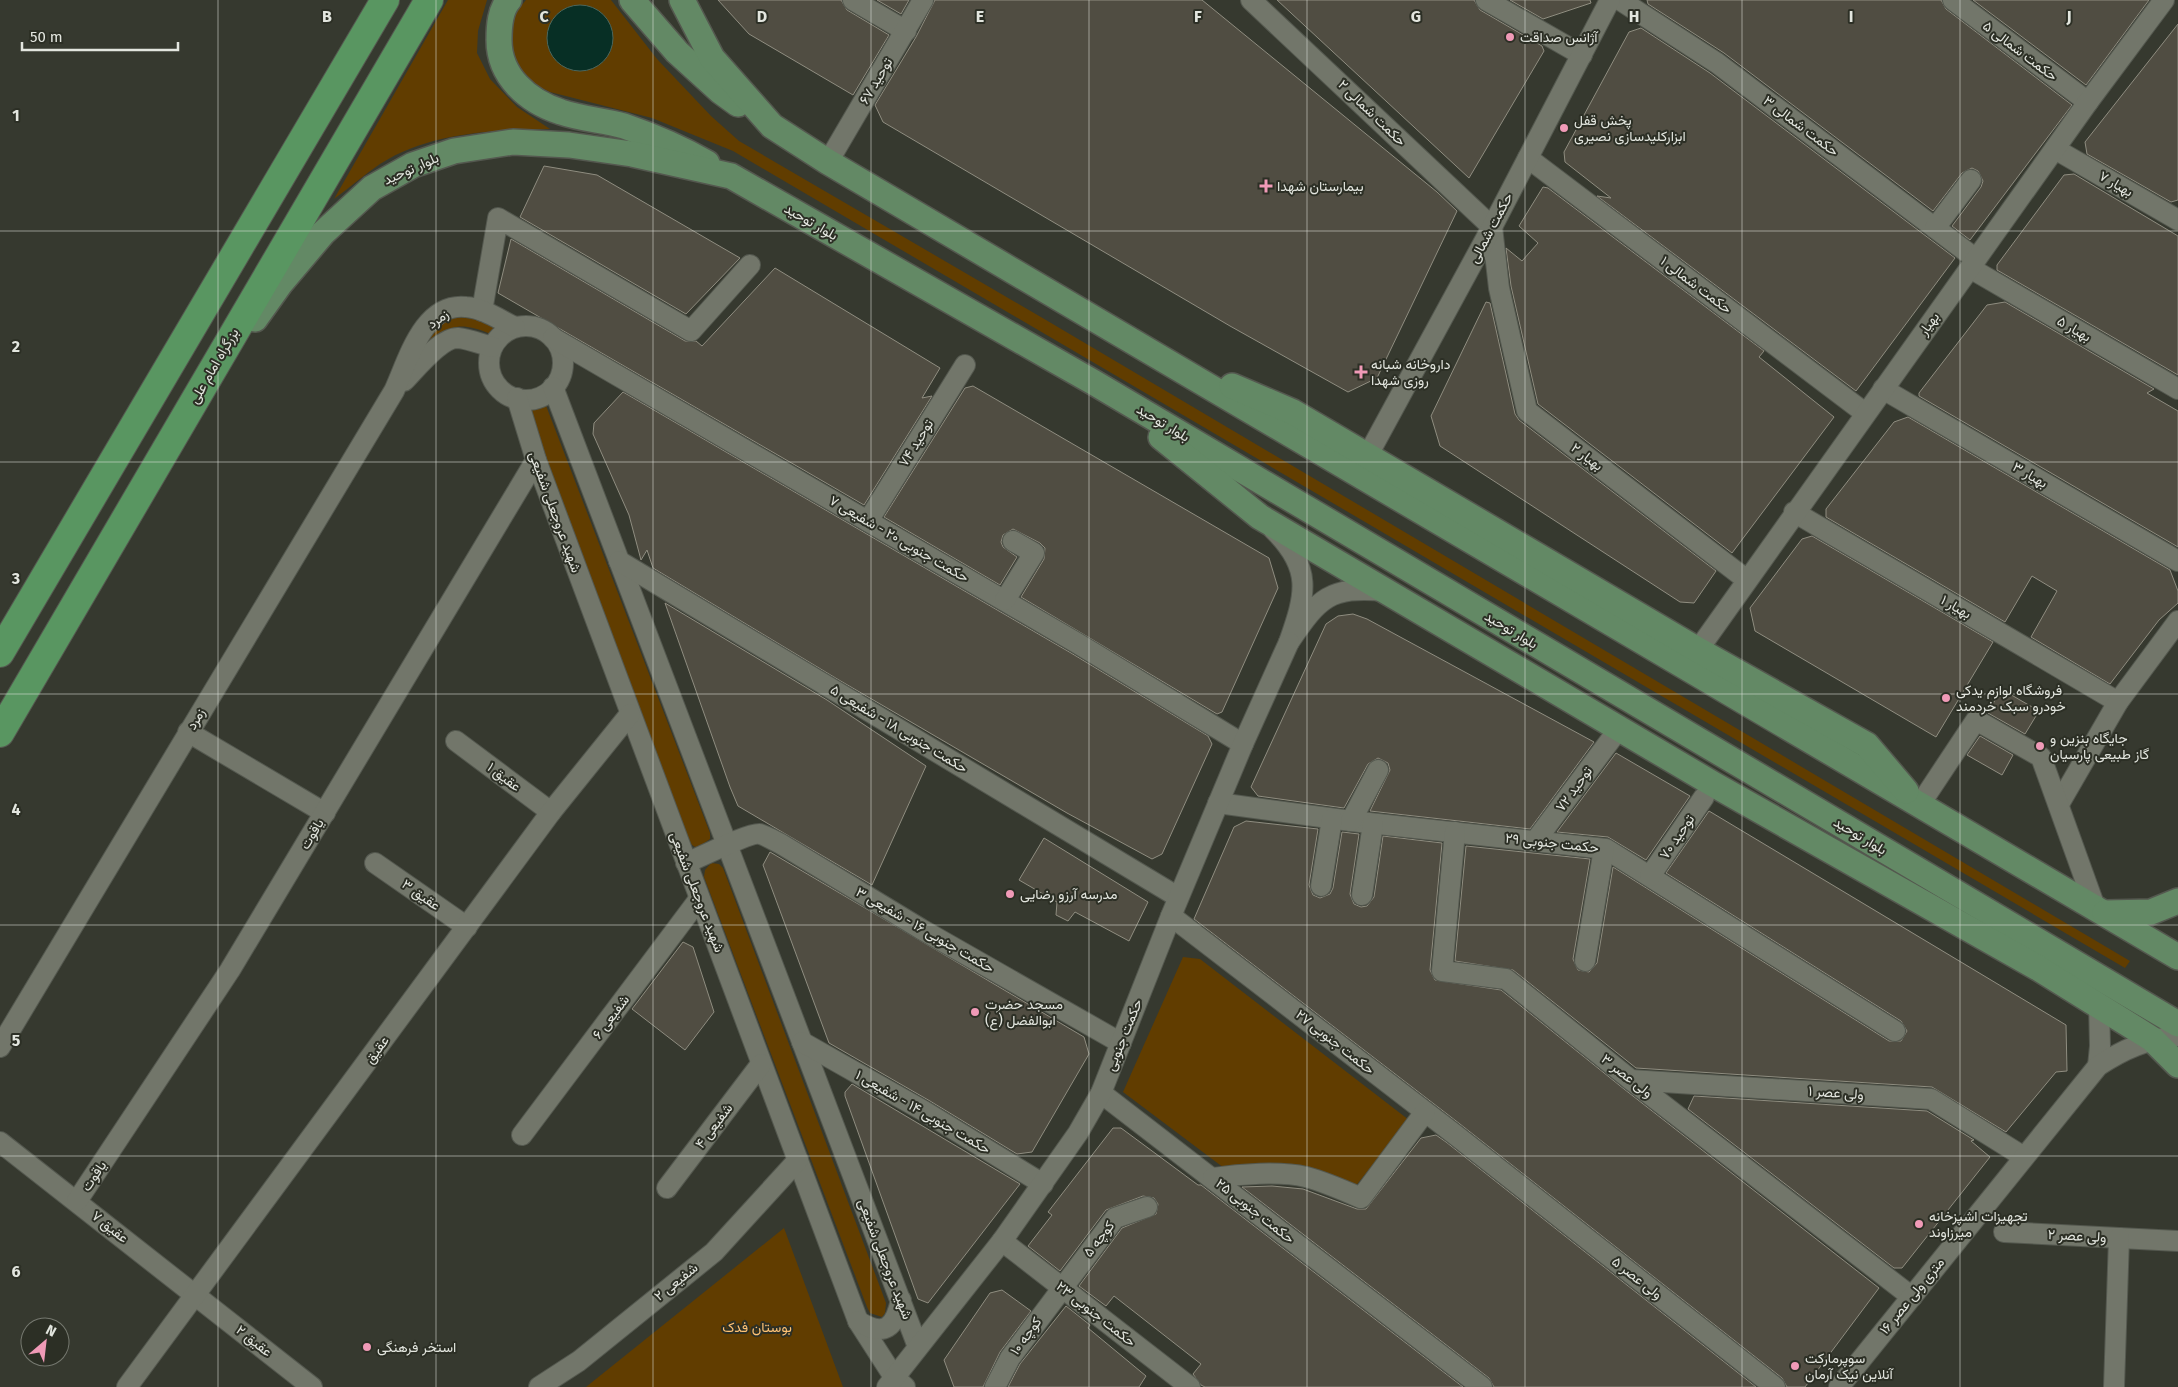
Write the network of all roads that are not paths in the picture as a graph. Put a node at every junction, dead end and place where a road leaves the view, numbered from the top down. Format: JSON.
{"nodes":[{"id":1,"x":385,"y":0,"type":"edge"},
{"id":2,"x":429,"y":0,"type":"edge"},
{"id":3,"x":509,"y":0,"type":"edge"},
{"id":4,"x":632,"y":0,"type":"edge"},
{"id":5,"x":682,"y":0,"type":"edge"},
{"id":6,"x":853,"y":0,"type":"edge"},
{"id":7,"x":923,"y":0,"type":"edge"},
{"id":8,"x":1486,"y":0,"type":"edge"},
{"id":9,"x":1610,"y":0,"type":"edge"},
{"id":10,"x":1620,"y":0,"type":"edge"},
{"id":11,"x":1953,"y":0,"type":"edge"},
{"id":12,"x":2164,"y":0,"type":"edge"},
{"id":13,"x":1256,"y":1,"type":"edge"},
{"id":14,"x":906,"y":31,"type":"junction"},
{"id":15,"x":1582,"y":55,"type":"junction"},
{"id":16,"x":2088,"y":102,"type":"junction"},
{"id":17,"x":772,"y":126,"type":"junction"},
{"id":18,"x":2055,"y":149,"type":"junction"},
{"id":19,"x":1528,"y":158,"type":"junction"},
{"id":20,"x":828,"y":162,"type":"junction"},
{"id":21,"x":731,"y":176,"type":"junction"},
{"id":22,"x":1971,"y":180,"type":"dead end"},
{"id":23,"x":2178,"y":220,"type":"edge"},
{"id":24,"x":1492,"y":228,"type":"junction"},
{"id":25,"x":1935,"y":228,"type":"junction"},
{"id":26,"x":1973,"y":264,"type":"junction"},
{"id":27,"x":750,"y":265,"type":"dead end"},
{"id":28,"x":482,"y":311,"type":"junction"},
{"id":29,"x":516,"y":328,"type":"junction"},
{"id":30,"x":553,"y":338,"type":"junction"},
{"id":31,"x":1126,"y":339,"type":"junction"},
{"id":32,"x":492,"y":347,"type":"junction"},
{"id":33,"x":965,"y":365,"type":"dead end"},
{"id":34,"x":1093,"y":382,"type":"junction"},
{"id":35,"x":553,"y":387,"type":"junction"},
{"id":36,"x":1883,"y":389,"type":"junction"},
{"id":37,"x":2178,"y":389,"type":"edge"},
{"id":38,"x":394,"y":391,"type":"junction"},
{"id":39,"x":517,"y":398,"type":"junction"},
{"id":40,"x":1865,"y":413,"type":"junction"},
{"id":41,"x":177,"y":429,"type":"junction"},
{"id":42,"x":1368,"y":456,"type":"junction"},
{"id":43,"x":536,"y":460,"type":"junction"},
{"id":44,"x":1794,"y":512,"type":"junction"},
{"id":45,"x":1260,"y":517,"type":"junction"},
{"id":46,"x":868,"y":521,"type":"junction"},
{"id":47,"x":1013,"y":541,"type":"dead end"},
{"id":48,"x":2178,"y":561,"type":"edge"},
{"id":49,"x":619,"y":562,"type":"junction"},
{"id":50,"x":1748,"y":580,"type":"junction"},
{"id":51,"x":1388,"y":592,"type":"junction"},
{"id":52,"x":1005,"y":600,"type":"junction"},
{"id":53,"x":2178,"y":621,"type":"edge"},
{"id":54,"x":1289,"y":642,"type":"junction"},
{"id":55,"x":1698,"y":650,"type":"junction"},
{"id":56,"x":0,"y":653,"type":"edge"},
{"id":57,"x":2118,"y":702,"type":"junction"},
{"id":58,"x":630,"y":714,"type":"junction"},
{"id":59,"x":188,"y":732,"type":"junction"},
{"id":60,"x":0,"y":733,"type":"edge"},
{"id":61,"x":1612,"y":738,"type":"dead end"},
{"id":62,"x":456,"y":742,"type":"dead end"},
{"id":63,"x":1243,"y":744,"type":"junction"},
{"id":64,"x":1378,"y":770,"type":"dead end"},
{"id":65,"x":1704,"y":797,"type":"dead end"},
{"id":66,"x":1218,"y":803,"type":"junction"},
{"id":67,"x":2059,"y":804,"type":"junction"},
{"id":68,"x":1919,"y":806,"type":"junction"},
{"id":69,"x":551,"y":812,"type":"junction"},
{"id":70,"x":325,"y":813,"type":"junction"},
{"id":71,"x":1342,"y":820,"type":"junction"},
{"id":72,"x":1373,"y":824,"type":"junction"},
{"id":73,"x":1455,"y":832,"type":"junction"},
{"id":74,"x":1536,"y":840,"type":"junction"},
{"id":75,"x":727,"y":846,"type":"junction"},
{"id":76,"x":1604,"y":848,"type":"junction"},
{"id":77,"x":686,"y":863,"type":"junction"},
{"id":78,"x":375,"y":864,"type":"dead end"},
{"id":79,"x":1650,"y":876,"type":"junction"},
{"id":80,"x":1321,"y":886,"type":"dead end"},
{"id":81,"x":1362,"y":895,"type":"dead end"},
{"id":82,"x":1178,"y":898,"type":"junction"},
{"id":83,"x":699,"y":899,"type":"junction"},
{"id":84,"x":2178,"y":902,"type":"edge"},
{"id":85,"x":2100,"y":910,"type":"junction"},
{"id":86,"x":1171,"y":916,"type":"junction"},
{"id":87,"x":467,"y":927,"type":"junction"},
{"id":88,"x":2178,"y":957,"type":"edge"},
{"id":89,"x":1585,"y":961,"type":"dead end"},
{"id":90,"x":2099,"y":1004,"type":"junction"},
{"id":91,"x":2178,"y":1024,"type":"edge"},
{"id":92,"x":1896,"y":1032,"type":"dead end"},
{"id":93,"x":2178,"y":1036,"type":"edge"},
{"id":94,"x":2152,"y":1039,"type":"junction"},
{"id":95,"x":802,"y":1042,"type":"junction"},
{"id":96,"x":1121,"y":1043,"type":"junction"},
{"id":97,"x":0,"y":1047,"type":"edge"},
{"id":98,"x":762,"y":1064,"type":"junction"},
{"id":99,"x":2178,"y":1065,"type":"edge"},
{"id":100,"x":2098,"y":1066,"type":"junction"},
{"id":101,"x":1631,"y":1080,"type":"junction"},
{"id":102,"x":1696,"y":1083,"type":"junction"},
{"id":103,"x":1101,"y":1093,"type":"junction"},
{"id":104,"x":1425,"y":1112,"type":"junction"},
{"id":105,"x":1688,"y":1124,"type":"junction"},
{"id":106,"x":522,"y":1135,"type":"dead end"},
{"id":107,"x":0,"y":1142,"type":"edge"},
{"id":108,"x":2024,"y":1157,"type":"junction"},
{"id":109,"x":798,"y":1160,"type":"junction"},
{"id":110,"x":1499,"y":1170,"type":"joint"},
{"id":111,"x":1213,"y":1178,"type":"junction"},
{"id":112,"x":1044,"y":1184,"type":"junction"},
{"id":113,"x":667,"y":1188,"type":"dead end"},
{"id":114,"x":77,"y":1201,"type":"junction"},
{"id":115,"x":1147,"y":1207,"type":"dead end"},
{"id":116,"x":2004,"y":1232,"type":"dead end"},
{"id":117,"x":2119,"y":1238,"type":"junction"},
{"id":118,"x":1002,"y":1241,"type":"junction"},
{"id":119,"x":2178,"y":1241,"type":"edge"},
{"id":120,"x":1061,"y":1286,"type":"junction"},
{"id":121,"x":196,"y":1295,"type":"junction"},
{"id":122,"x":1912,"y":1297,"type":"junction"},
{"id":123,"x":901,"y":1300,"type":"junction"},
{"id":124,"x":858,"y":1321,"type":"junction"},
{"id":125,"x":918,"y":1346,"type":"junction"},
{"id":126,"x":895,"y":1384,"type":"edge"},
{"id":127,"x":127,"y":1387,"type":"edge"},
{"id":128,"x":312,"y":1387,"type":"edge"},
{"id":129,"x":539,"y":1387,"type":"edge"},
{"id":130,"x":994,"y":1387,"type":"edge"},
{"id":131,"x":1190,"y":1387,"type":"edge"},
{"id":132,"x":1482,"y":1387,"type":"edge"},
{"id":133,"x":1775,"y":1387,"type":"edge"},
{"id":134,"x":1839,"y":1387,"type":"edge"},
{"id":135,"x":2114,"y":1387,"type":"edge"}],
"edges":[{"from":1,"to":56,"type":"highway"},
{"from":2,"to":41,"type":"highway","name":"بزرگراه امام علی"},
{"from":3,"to":21,"type":"main road"},
{"from":4,"to":17,"type":"main road"},
{"from":5,"to":17,"type":"main road"},
{"from":6,"to":14,"type":"street"},
{"from":7,"to":14,"type":"street","name":"توحید ۶۷"},
{"from":8,"to":15,"type":"street"},
{"from":9,"to":15,"type":"street","name":"حکمت شمالی"},
{"from":10,"to":25,"type":"street","name":"حکمت شمالی ۳"},
{"from":11,"to":16,"type":"street","name":"حکمت شمالی ۵"},
{"from":12,"to":16,"type":"street","name":"بهیار"},
{"from":13,"to":24,"type":"street","name":"حکمت شمالی ۲"},
{"from":14,"to":20,"type":"street","name":"توحید ۶۷"},
{"from":15,"to":19,"type":"street","name":"حکمت شمالی"},
{"from":16,"to":18,"type":"street","name":"بهیار"},
{"from":17,"to":20,"type":"main road"},
{"from":18,"to":23,"type":"street","name":"بهیار ۷"},
{"from":18,"to":26,"type":"street","name":"بهیار"},
{"from":19,"to":24,"type":"street","name":"حکمت شمالی"},
{"from":19,"to":40,"type":"street","name":"حکمت شمالی ۱"},
{"from":20,"to":31,"type":"main road"},
{"from":21,"to":34,"type":"main road","name":"بلوار توحید"},
{"from":21,"to":41,"type":"main road","name":"بلوار توحید"},
{"from":22,"to":25,"type":"street"},
{"from":24,"to":42,"type":"street","name":"حکمت شمالی"},
{"from":24,"to":50,"type":"street","name":"بهیار ۲"},
{"from":25,"to":26,"type":"street","name":"حکمت شمالی ۳"},
{"from":26,"to":36,"type":"street","name":"بهیار"},
{"from":26,"to":37,"type":"street","name":"بهیار ۵"},
{"from":27,"to":28,"type":"street"},
{"from":28,"to":29,"type":"street","name":"زمرد"},
{"from":28,"to":38,"type":"street","name":"زمرد"},
{"from":29,"to":30,"type":"street"},
{"from":29,"to":32,"type":"street"},
{"from":30,"to":35,"type":"street"},
{"from":30,"to":46,"type":"street","name":"حکمت جنوبی ۲۰ - شفیعی ۷"},
{"from":31,"to":42,"type":"main road"},
{"from":31,"to":68,"type":"main road"},
{"from":32,"to":38,"type":"street","name":"زمرد"},
{"from":32,"to":39,"type":"street"},
{"from":33,"to":46,"type":"street","name":"توحید ۷۴"},
{"from":34,"to":45,"type":"main road"},
{"from":34,"to":91,"type":"main road","name":"بلوار توحید"},
{"from":35,"to":39,"type":"street"},
{"from":35,"to":49,"type":"street","name":"شهید عروجعلی شفیعی"},
{"from":36,"to":40,"type":"street","name":"بهیار"},
{"from":36,"to":48,"type":"street","name":"بهیار ۳"},
{"from":38,"to":59,"type":"street","name":"زمرد"},
{"from":39,"to":43,"type":"street","name":"شهید عروجعلی شفیعی"},
{"from":40,"to":44,"type":"street","name":"بهیار"},
{"from":41,"to":60,"type":"highway","name":"بزرگراه امام علی"},
{"from":42,"to":55,"type":"main road"},
{"from":43,"to":58,"type":"street","name":"شهید عروجعلی شفیعی"},
{"from":43,"to":70,"type":"street","name":"یاقوت"},
{"from":44,"to":50,"type":"street","name":"بهیار"},
{"from":44,"to":57,"type":"street","name":"بهیار ۱"},
{"from":45,"to":51,"type":"main road"},
{"from":45,"to":54,"type":"street"},
{"from":46,"to":52,"type":"street","name":"حکمت جنوبی ۲۰ - شفیعی ۷"},
{"from":47,"to":52,"type":"street"},
{"from":49,"to":75,"type":"street","name":"شهید عروجعلی شفیعی"},
{"from":49,"to":82,"type":"street","name":"حکمت جنوبی ۱۸ - شفیعی ۵"},
{"from":50,"to":55,"type":"street","name":"بهیار"},
{"from":51,"to":54,"type":"street"},
{"from":51,"to":90,"type":"main road"},
{"from":52,"to":63,"type":"street","name":"حکمت جنوبی ۲۰ - شفیعی ۷"},
{"from":53,"to":57,"type":"street"},
{"from":54,"to":63,"type":"street","name":"حکمت جنوبی"},
{"from":55,"to":68,"type":"main road"},
{"from":57,"to":67,"type":"street"},
{"from":58,"to":69,"type":"street","name":"عقیق"},
{"from":58,"to":77,"type":"street","name":"شهید عروجعلی شفیعی"},
{"from":59,"to":70,"type":"street"},
{"from":59,"to":97,"type":"street","name":"زمرد"},
{"from":61,"to":74,"type":"street","name":"توحید ۷۲"},
{"from":62,"to":69,"type":"street","name":"عقیق ۱"},
{"from":63,"to":66,"type":"street","name":"حکمت جنوبی"},
{"from":64,"to":71,"type":"street"},
{"from":65,"to":79,"type":"street","name":"توحید ۷۰"},
{"from":66,"to":71,"type":"street","name":"حکمت جنوبی ۲۹"},
{"from":66,"to":82,"type":"street","name":"حکمت جنوبی"},
{"from":67,"to":68,"type":"street"},
{"from":67,"to":85,"type":"street"},
{"from":68,"to":85,"type":"main road"},
{"from":69,"to":87,"type":"street","name":"عقیق"},
{"from":70,"to":114,"type":"street","name":"یاقوت"},
{"from":71,"to":72,"type":"street","name":"حکمت جنوبی ۲۹"},
{"from":71,"to":80,"type":"street"},
{"from":72,"to":73,"type":"street","name":"حکمت جنوبی ۲۹"},
{"from":72,"to":81,"type":"street"},
{"from":73,"to":74,"type":"street","name":"حکمت جنوبی ۲۹"},
{"from":73,"to":101,"type":"street","name":"ولی عصر ۳"},
{"from":74,"to":76,"type":"street","name":"حکمت جنوبی ۲۹"},
{"from":75,"to":77,"type":"street","name":"حکمت جنوبی ۱۶ - شفیعی ۳"},
{"from":75,"to":95,"type":"street","name":"شهید عروجعلی شفیعی"},
{"from":75,"to":96,"type":"street","name":"حکمت جنوبی ۱۶ - شفیعی ۳"},
{"from":76,"to":79,"type":"street","name":"حکمت جنوبی ۲۹"},
{"from":76,"to":89,"type":"street"},
{"from":77,"to":83,"type":"street","name":"شهید عروجعلی شفیعی"},
{"from":78,"to":87,"type":"street","name":"عقیق ۳"},
{"from":79,"to":92,"type":"street","name":"حکمت جنوبی ۲۹"},
{"from":82,"to":86,"type":"street","name":"حکمت جنوبی"},
{"from":83,"to":98,"type":"street","name":"شهید عروجعلی شفیعی"},
{"from":83,"to":106,"type":"street","name":"شفیعی ۶"},
{"from":84,"to":85,"type":"main road"},
{"from":85,"to":88,"type":"main road"},
{"from":86,"to":96,"type":"street","name":"حکمت جنوبی"},
{"from":86,"to":104,"type":"street","name":"حکمت جنوبی ۲۷"},
{"from":87,"to":121,"type":"street","name":"عقیق"},
{"from":90,"to":94,"type":"main road"},
{"from":90,"to":100,"type":"street"},
{"from":93,"to":94,"type":"street","name":"۱۶ متری ولی عصر"},
{"from":94,"to":99,"type":"main road"},
{"from":94,"to":100,"type":"street","name":"۱۶ متری ولی عصر"},
{"from":95,"to":112,"type":"street","name":"حکمت جنوبی ۱۴ - شفیعی ۱"},
{"from":95,"to":123,"type":"street","name":"شهید عروجعلی شفیعی"},
{"from":96,"to":103,"type":"street","name":"حکمت جنوبی"},
{"from":98,"to":109,"type":"street","name":"شهید عروجعلی شفیعی"},
{"from":98,"to":113,"type":"street","name":"شفیعی ۴"},
{"from":100,"to":108,"type":"street","name":"۱۶ متری ولی عصر"},
{"from":101,"to":102,"type":"street","name":"ولی عصر ۱"},
{"from":101,"to":105,"type":"street","name":"ولی عصر ۳"},
{"from":102,"to":105,"type":"street"},
{"from":102,"to":108,"type":"street","name":"ولی عصر ۱"},
{"from":103,"to":111,"type":"street","name":"حکمت جنوبی ۲۵"},
{"from":103,"to":112,"type":"street","name":"حکمت جنوبی"},
{"from":104,"to":110,"type":"street","name":"حکمت جنوبی ۲۷"},
{"from":104,"to":111,"type":"street"},
{"from":105,"to":122,"type":"street","name":"ولی عصر ۳"},
{"from":107,"to":114,"type":"street","name":"عقیق ۷"},
{"from":108,"to":122,"type":"street","name":"۱۶ متری ولی عصر"},
{"from":109,"to":124,"type":"street","name":"شهید عروجعلی شفیعی"},
{"from":109,"to":129,"type":"street","name":"شفیعی ۲"},
{"from":110,"to":133,"type":"street","name":"ولی عصر ۵"},
{"from":111,"to":132,"type":"street","name":"حکمت جنوبی ۲۵"},
{"from":112,"to":118,"type":"street","name":"حکمت جنوبی"},
{"from":114,"to":121,"type":"street","name":"عقیق ۷"},
{"from":115,"to":120,"type":"street","name":"کوچه ۵"},
{"from":116,"to":117,"type":"street","name":"ولی عصر ۲"},
{"from":117,"to":119,"type":"street","name":"ولی عصر ۲"},
{"from":117,"to":135,"type":"street"},
{"from":118,"to":120,"type":"street","name":"حکمت جنوبی ۲۳"},
{"from":118,"to":125,"type":"street","name":"حکمت جنوبی"},
{"from":120,"to":130,"type":"street","name":"کوچه ۱۰"},
{"from":120,"to":131,"type":"street","name":"حکمت جنوبی ۲۳"},
{"from":121,"to":127,"type":"street","name":"عقیق"},
{"from":121,"to":128,"type":"street","name":"عقیق ۲"},
{"from":122,"to":134,"type":"street","name":"۱۶ متری ولی عصر"},
{"from":123,"to":124,"type":"street"},
{"from":123,"to":125,"type":"street","name":"شهید عروجعلی شفیعی"},
{"from":124,"to":126,"type":"street","name":"شهید عروجعلی شفیعی"},
{"from":125,"to":126,"type":"street","name":"حکمت جنوبی"}]}
